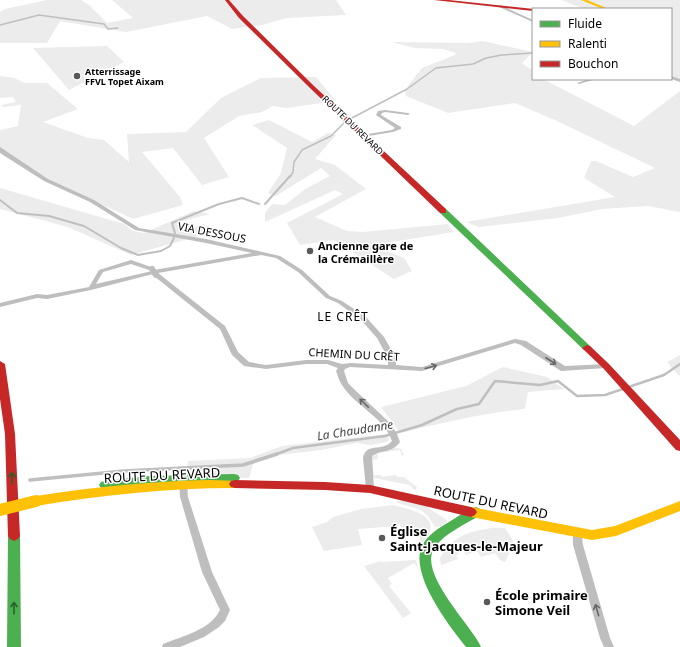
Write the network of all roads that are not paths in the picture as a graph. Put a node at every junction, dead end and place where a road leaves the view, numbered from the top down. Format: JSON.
{"nodes":[{"id":1,"x":227,"y":0,"type":"edge"},
{"id":2,"x":436,"y":0,"type":"edge"},
{"id":3,"x":583,"y":0,"type":"edge"},
{"id":4,"x":500,"y":6,"type":"junction"},
{"id":5,"x":604,"y":8,"type":"edge"},
{"id":6,"x":532,"y":10,"type":"edge"},
{"id":7,"x":532,"y":21,"type":"edge"},
{"id":8,"x":590,"y":80,"type":"edge"},
{"id":9,"x":579,"y":83,"type":"dead end"},
{"id":10,"x":408,"y":114,"type":"dead end"},
{"id":11,"x":364,"y":136,"type":"junction"},
{"id":12,"x":0,"y":149,"type":"edge"},
{"id":13,"x":263,"y":253,"type":"junction"},
{"id":14,"x":91,"y":288,"type":"junction"},
{"id":15,"x":0,"y":305,"type":"edge"},
{"id":16,"x":0,"y":364,"type":"edge"},
{"id":17,"x":606,"y":366,"type":"junction"},
{"id":18,"x":342,"y":367,"type":"junction"},
{"id":19,"x":392,"y":367,"type":"junction"},
{"id":20,"x":680,"y":447,"type":"edge"},
{"id":21,"x":183,"y":482,"type":"junction"},
{"id":22,"x":370,"y":490,"type":"junction"},
{"id":23,"x":680,"y":506,"type":"edge"},
{"id":24,"x":0,"y":510,"type":"edge"},
{"id":25,"x":476,"y":512,"type":"junction"},
{"id":26,"x":578,"y":534,"type":"junction"},
{"id":27,"x":14,"y":647,"type":"edge"},
{"id":28,"x":167,"y":647,"type":"edge"},
{"id":29,"x":474,"y":647,"type":"edge"},
{"id":30,"x":609,"y":647,"type":"edge"}],
"edges":[{"from":1,"to":11,"type":"main road","name":"ROUTE DU REVARD"},
{"from":2,"to":4,"type":"main road"},
{"from":3,"to":5,"type":"main road"},
{"from":4,"to":6,"type":"main road"},
{"from":4,"to":7,"type":"street"},
{"from":8,"to":9,"type":"street"},
{"from":10,"to":11,"type":"street"},
{"from":11,"to":17,"type":"main road","name":"ROUTE DU REVARD"},
{"from":12,"to":13,"type":"street","name":"VIA DESSOUS"},
{"from":13,"to":14,"type":"street"},
{"from":13,"to":19,"type":"street","name":"VIA DESSOUS"},
{"from":14,"to":15,"type":"street"},
{"from":14,"to":18,"type":"street","name":"CHEMIN DU CRÊT"},
{"from":27,"to":16,"type":"main road","one_way":true},
{"from":19,"to":17,"type":"street","name":"CHEMIN DU CRÊT","one_way":true},
{"from":17,"to":20,"type":"main road","name":"ROUTE DU REVARD"},
{"from":18,"to":19,"type":"street","name":"CHEMIN DU CRÊT"},
{"from":22,"to":18,"type":"street","one_way":true},
{"from":21,"to":22,"type":"main road","name":"ROUTE DU REVARD"},
{"from":21,"to":24,"type":"main road","name":"ROUTE DU REVARD","bridge":true},
{"from":21,"to":28,"type":"street"},
{"from":22,"to":25,"type":"main road","name":"ROUTE DU REVARD"},
{"from":23,"to":26,"type":"main road","name":"ROUTE DU REVARD"},
{"from":25,"to":26,"type":"main road","name":"ROUTE DU REVARD"},
{"from":25,"to":29,"type":"main road"},
{"from":30,"to":26,"type":"street","one_way":true}]}
